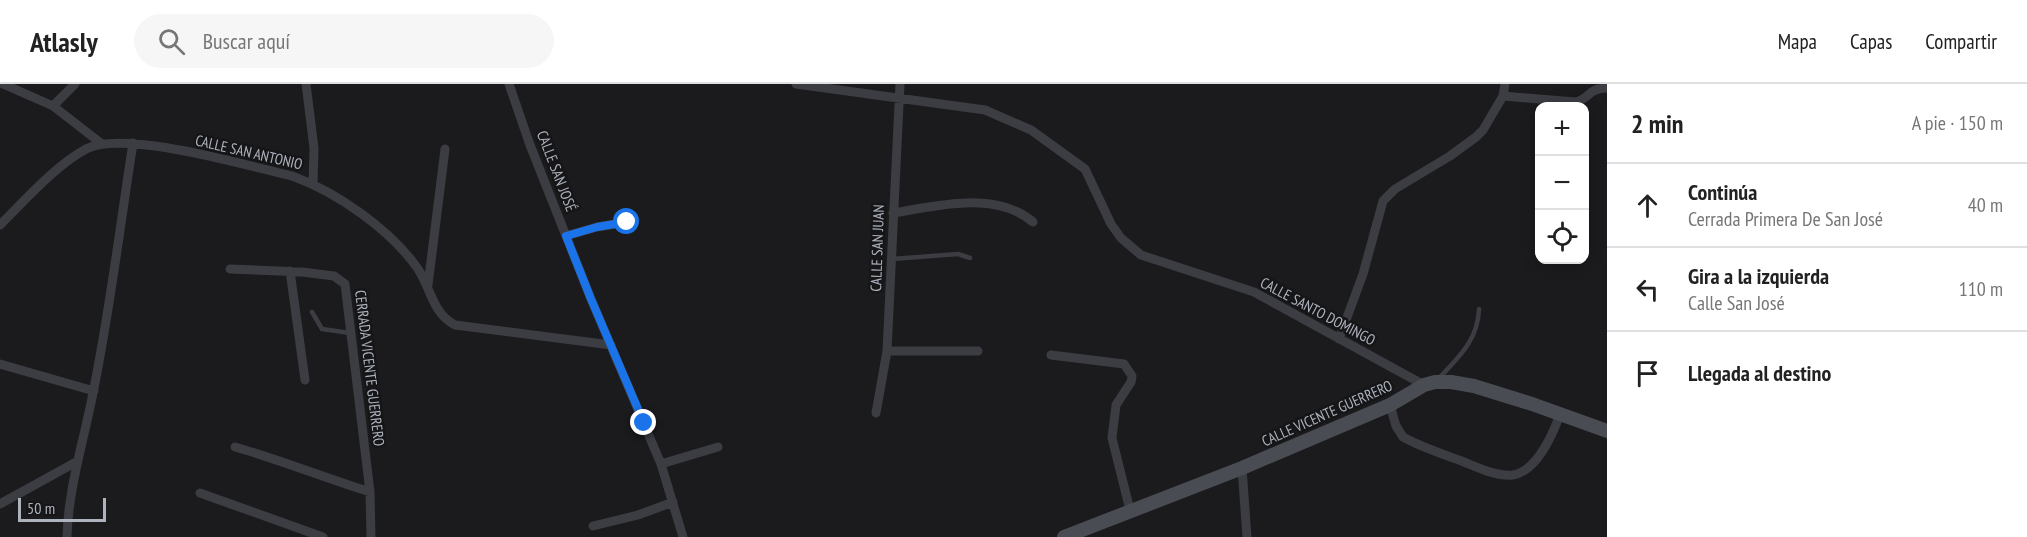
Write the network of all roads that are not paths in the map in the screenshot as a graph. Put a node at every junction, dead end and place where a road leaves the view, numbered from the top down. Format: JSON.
{"nodes":[{"id":1,"x":3,"y":84,"type":"edge"},
{"id":2,"x":75,"y":84,"type":"edge"},
{"id":3,"x":306,"y":84,"type":"edge"},
{"id":4,"x":509,"y":84,"type":"edge"},
{"id":5,"x":796,"y":84,"type":"edge"},
{"id":6,"x":900,"y":84,"type":"edge"},
{"id":7,"x":1505,"y":84,"type":"edge"},
{"id":8,"x":1607,"y":88,"type":"edge"},
{"id":9,"x":1503,"y":96,"type":"junction"},
{"id":10,"x":899,"y":98,"type":"junction"},
{"id":11,"x":53,"y":106,"type":"junction"},
{"id":12,"x":133,"y":143,"type":"junction"},
{"id":13,"x":102,"y":144,"type":"junction"},
{"id":14,"x":445,"y":149,"type":"dead end"},
{"id":15,"x":313,"y":184,"type":"junction"},
{"id":16,"x":892,"y":213,"type":"junction"},
{"id":17,"x":627,"y":222,"type":"dead end"},
{"id":18,"x":1033,"y":222,"type":"dead end"},
{"id":19,"x":0,"y":225,"type":"edge"},
{"id":20,"x":566,"y":236,"type":"junction"},
{"id":21,"x":970,"y":258,"type":"dead end"},
{"id":22,"x":892,"y":259,"type":"junction"},
{"id":23,"x":230,"y":269,"type":"dead end"},
{"id":24,"x":290,"y":271,"type":"junction"},
{"id":25,"x":428,"y":285,"type":"junction"},
{"id":26,"x":1479,"y":309,"type":"dead end"},
{"id":27,"x":312,"y":312,"type":"dead end"},
{"id":28,"x":351,"y":333,"type":"junction"},
{"id":29,"x":1339,"y":339,"type":"junction"},
{"id":30,"x":611,"y":345,"type":"junction"},
{"id":31,"x":887,"y":351,"type":"junction"},
{"id":32,"x":978,"y":351,"type":"dead end"},
{"id":33,"x":1051,"y":355,"type":"dead end"},
{"id":34,"x":0,"y":364,"type":"edge"},
{"id":35,"x":305,"y":380,"type":"dead end"},
{"id":36,"x":1430,"y":384,"type":"junction"},
{"id":37,"x":94,"y":391,"type":"junction"},
{"id":38,"x":1390,"y":405,"type":"junction"},
{"id":39,"x":876,"y":413,"type":"dead end"},
{"id":40,"x":1560,"y":414,"type":"junction"},
{"id":41,"x":1607,"y":431,"type":"edge"},
{"id":42,"x":235,"y":447,"type":"dead end"},
{"id":43,"x":718,"y":447,"type":"dead end"},
{"id":44,"x":78,"y":461,"type":"junction"},
{"id":45,"x":661,"y":464,"type":"junction"},
{"id":46,"x":1242,"y":468,"type":"junction"},
{"id":47,"x":370,"y":492,"type":"junction"},
{"id":48,"x":200,"y":493,"type":"dead end"},
{"id":49,"x":673,"y":502,"type":"junction"},
{"id":50,"x":0,"y":504,"type":"edge"},
{"id":51,"x":1131,"y":510,"type":"junction"},
{"id":52,"x":593,"y":526,"type":"dead end"},
{"id":53,"x":67,"y":537,"type":"edge"},
{"id":54,"x":323,"y":537,"type":"edge"},
{"id":55,"x":371,"y":537,"type":"edge"},
{"id":56,"x":683,"y":537,"type":"edge"},
{"id":57,"x":1064,"y":537,"type":"edge"},
{"id":58,"x":1247,"y":537,"type":"edge"}],
"edges":[{"from":1,"to":11,"type":"street"},
{"from":2,"to":11,"type":"street"},
{"from":3,"to":15,"type":"street"},
{"from":4,"to":20,"type":"street","name":"CALLE SAN JOSÉ"},
{"from":5,"to":10,"type":"street","name":"CALLE SANTO DOMINGO"},
{"from":6,"to":10,"type":"street","name":"CALLE SAN JUAN"},
{"from":7,"to":9,"type":"street"},
{"from":8,"to":9,"type":"street"},
{"from":9,"to":29,"type":"street"},
{"from":10,"to":16,"type":"street","name":"CALLE SAN JUAN"},
{"from":10,"to":29,"type":"street","name":"CALLE SANTO DOMINGO"},
{"from":11,"to":13,"type":"street"},
{"from":12,"to":13,"type":"street","name":"CALLE SAN ANTONIO"},
{"from":12,"to":15,"type":"street","name":"CALLE SAN ANTONIO"},
{"from":12,"to":37,"type":"street"},
{"from":13,"to":19,"type":"street"},
{"from":14,"to":25,"type":"street"},
{"from":15,"to":25,"type":"street","name":"CALLE SAN ANTONIO"},
{"from":16,"to":18,"type":"street"},
{"from":16,"to":22,"type":"street","name":"CALLE SAN JUAN"},
{"from":17,"to":20,"type":"street"},
{"from":20,"to":30,"type":"street","name":"CALLE SAN JOSÉ"},
{"from":21,"to":22,"type":"lane"},
{"from":22,"to":31,"type":"street","name":"CALLE SAN JUAN"},
{"from":23,"to":24,"type":"street","name":"CERRADA VICENTE GUERRERO"},
{"from":24,"to":28,"type":"street","name":"CERRADA VICENTE GUERRERO"},
{"from":24,"to":35,"type":"street"},
{"from":25,"to":30,"type":"street","name":"CALLE SAN ANTONIO"},
{"from":26,"to":36,"type":"lane"},
{"from":27,"to":28,"type":"lane"},
{"from":28,"to":47,"type":"street","name":"CERRADA VICENTE GUERRERO"},
{"from":29,"to":36,"type":"street","name":"CALLE SANTO DOMINGO"},
{"from":30,"to":45,"type":"street","name":"CALLE SAN JOSÉ"},
{"from":31,"to":32,"type":"street"},
{"from":31,"to":39,"type":"street","name":"CALLE SAN JUAN"},
{"from":33,"to":51,"type":"street"},
{"from":34,"to":37,"type":"street"},
{"from":36,"to":38,"type":"street","name":"CALLE VICENTE GUERRERO"},
{"from":36,"to":40,"type":"street"},
{"from":37,"to":44,"type":"street"},
{"from":38,"to":40,"type":"street"},
{"from":38,"to":46,"type":"street","name":"CALLE VICENTE GUERRERO"},
{"from":40,"to":41,"type":"street"},
{"from":42,"to":47,"type":"street"},
{"from":43,"to":45,"type":"street"},
{"from":44,"to":50,"type":"street"},
{"from":44,"to":53,"type":"street"},
{"from":45,"to":49,"type":"street","name":"CALLE SAN JOSÉ"},
{"from":46,"to":51,"type":"street","name":"CALLE VICENTE GUERRERO"},
{"from":46,"to":58,"type":"street"},
{"from":47,"to":55,"type":"street","name":"CERRADA VICENTE GUERRERO"},
{"from":48,"to":54,"type":"street"},
{"from":49,"to":52,"type":"street"},
{"from":49,"to":56,"type":"street","name":"CALLE SAN JOSÉ"},
{"from":51,"to":57,"type":"street","name":"CALLE VICENTE GUERRERO"}]}
